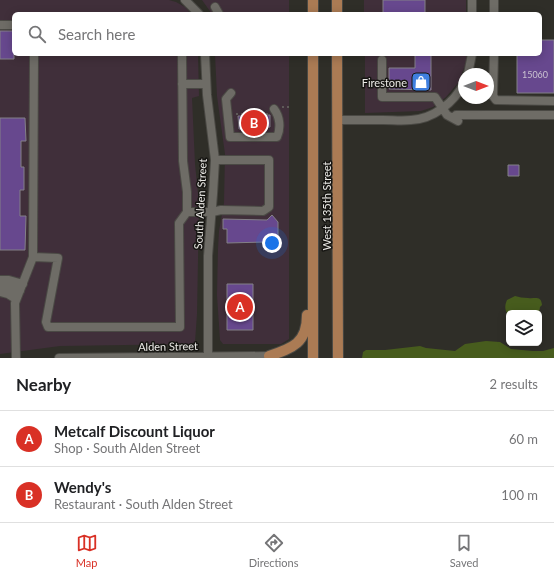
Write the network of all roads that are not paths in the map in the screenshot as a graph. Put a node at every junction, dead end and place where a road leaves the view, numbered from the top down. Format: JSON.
{"nodes":[{"id":1,"x":185,"y":0,"type":"edge"},
{"id":2,"x":312,"y":0,"type":"edge"},
{"id":3,"x":337,"y":0,"type":"edge"},
{"id":4,"x":472,"y":0,"type":"edge"},
{"id":5,"x":494,"y":0,"type":"edge"},
{"id":6,"x":197,"y":12,"type":"edge"},
{"id":7,"x":313,"y":12,"type":"edge"},
{"id":8,"x":337,"y":12,"type":"edge"},
{"id":9,"x":472,"y":12,"type":"edge"},
{"id":10,"x":494,"y":12,"type":"edge"},
{"id":11,"x":0,"y":25,"type":"edge"},
{"id":12,"x":12,"y":25,"type":"edge"},
{"id":13,"x":34,"y":56,"type":"edge"},
{"id":14,"x":182,"y":56,"type":"edge"},
{"id":15,"x":205,"y":56,"type":"edge"},
{"id":16,"x":313,"y":56,"type":"edge"},
{"id":17,"x":337,"y":56,"type":"edge"},
{"id":18,"x":472,"y":56,"type":"edge"},
{"id":19,"x":494,"y":56,"type":"edge"},
{"id":20,"x":382,"y":60,"type":"dead end"},
{"id":21,"x":469,"y":68,"type":"edge"},
{"id":22,"x":182,"y":84,"type":"junction"},
{"id":23,"x":206,"y":84,"type":"junction"},
{"id":24,"x":230,"y":89,"type":"dead end"},
{"id":25,"x":458,"y":92,"type":"edge"},
{"id":26,"x":554,"y":101,"type":"edge"},
{"id":27,"x":443,"y":108,"type":"junction"},
{"id":28,"x":271,"y":111,"type":"road end"},
{"id":29,"x":554,"y":115,"type":"edge"},
{"id":30,"x":338,"y":120,"type":"junction"},
{"id":31,"x":214,"y":160,"type":"junction"},
{"id":32,"x":313,"y":182,"type":"junction"},
{"id":33,"x":187,"y":212,"type":"junction"},
{"id":34,"x":212,"y":212,"type":"junction"},
{"id":35,"x":33,"y":257,"type":"junction"},
{"id":36,"x":0,"y":280,"type":"edge"},
{"id":37,"x":0,"y":286,"type":"edge"},
{"id":38,"x":21,"y":288,"type":"junction"},
{"id":39,"x":0,"y":292,"type":"edge"},
{"id":40,"x":16,"y":299,"type":"junction"},
{"id":41,"x":208,"y":357,"type":"edge"},
{"id":42,"x":273,"y":357,"type":"edge"},
{"id":43,"x":16,"y":358,"type":"edge"},
{"id":44,"x":59,"y":358,"type":"edge"},
{"id":45,"x":107,"y":358,"type":"edge"},
{"id":46,"x":313,"y":358,"type":"edge"},
{"id":47,"x":338,"y":358,"type":"edge"}],
"edges":[{"from":1,"to":6,"type":"street"},
{"from":2,"to":7,"type":"main road"},
{"from":3,"to":8,"type":"main road"},
{"from":4,"to":9,"type":"street"},
{"from":5,"to":10,"type":"street"},
{"from":11,"to":12,"type":"street"},
{"from":13,"to":35,"type":"street"},
{"from":14,"to":22,"type":"street"},
{"from":15,"to":23,"type":"street","name":"South Alden Street"},
{"from":16,"to":32,"type":"main road","name":"West 135th Street"},
{"from":17,"to":30,"type":"main road","name":"West 135th Street"},
{"from":18,"to":21,"type":"street"},
{"from":19,"to":26,"type":"street"},
{"from":20,"to":27,"type":"street"},
{"from":22,"to":23,"type":"street"},
{"from":22,"to":33,"type":"street"},
{"from":23,"to":31,"type":"street","name":"South Alden Street"},
{"from":24,"to":28,"type":"street"},
{"from":25,"to":27,"type":"street"},
{"from":27,"to":29,"type":"street"},
{"from":27,"to":30,"type":"street"},
{"from":30,"to":47,"type":"main road","name":"West 135th Street"},
{"from":31,"to":34,"type":"street","name":"South Alden Street"},
{"from":31,"to":34,"type":"street"},
{"from":32,"to":42,"type":"main road"},
{"from":32,"to":46,"type":"main road","name":"West 135th Street"},
{"from":33,"to":34,"type":"street"},
{"from":33,"to":35,"type":"street"},
{"from":34,"to":41,"type":"street","name":"South Alden Street"},
{"from":35,"to":38,"type":"street"},
{"from":36,"to":38,"type":"street"},
{"from":37,"to":38,"type":"street"},
{"from":38,"to":40,"type":"street"},
{"from":39,"to":40,"type":"street"},
{"from":40,"to":43,"type":"street"},
{"from":41,"to":42,"type":"street","name":"Alden Street"},
{"from":41,"to":45,"type":"street","name":"Alden Street"},
{"from":44,"to":45,"type":"street","name":"Alden Street"}]}
